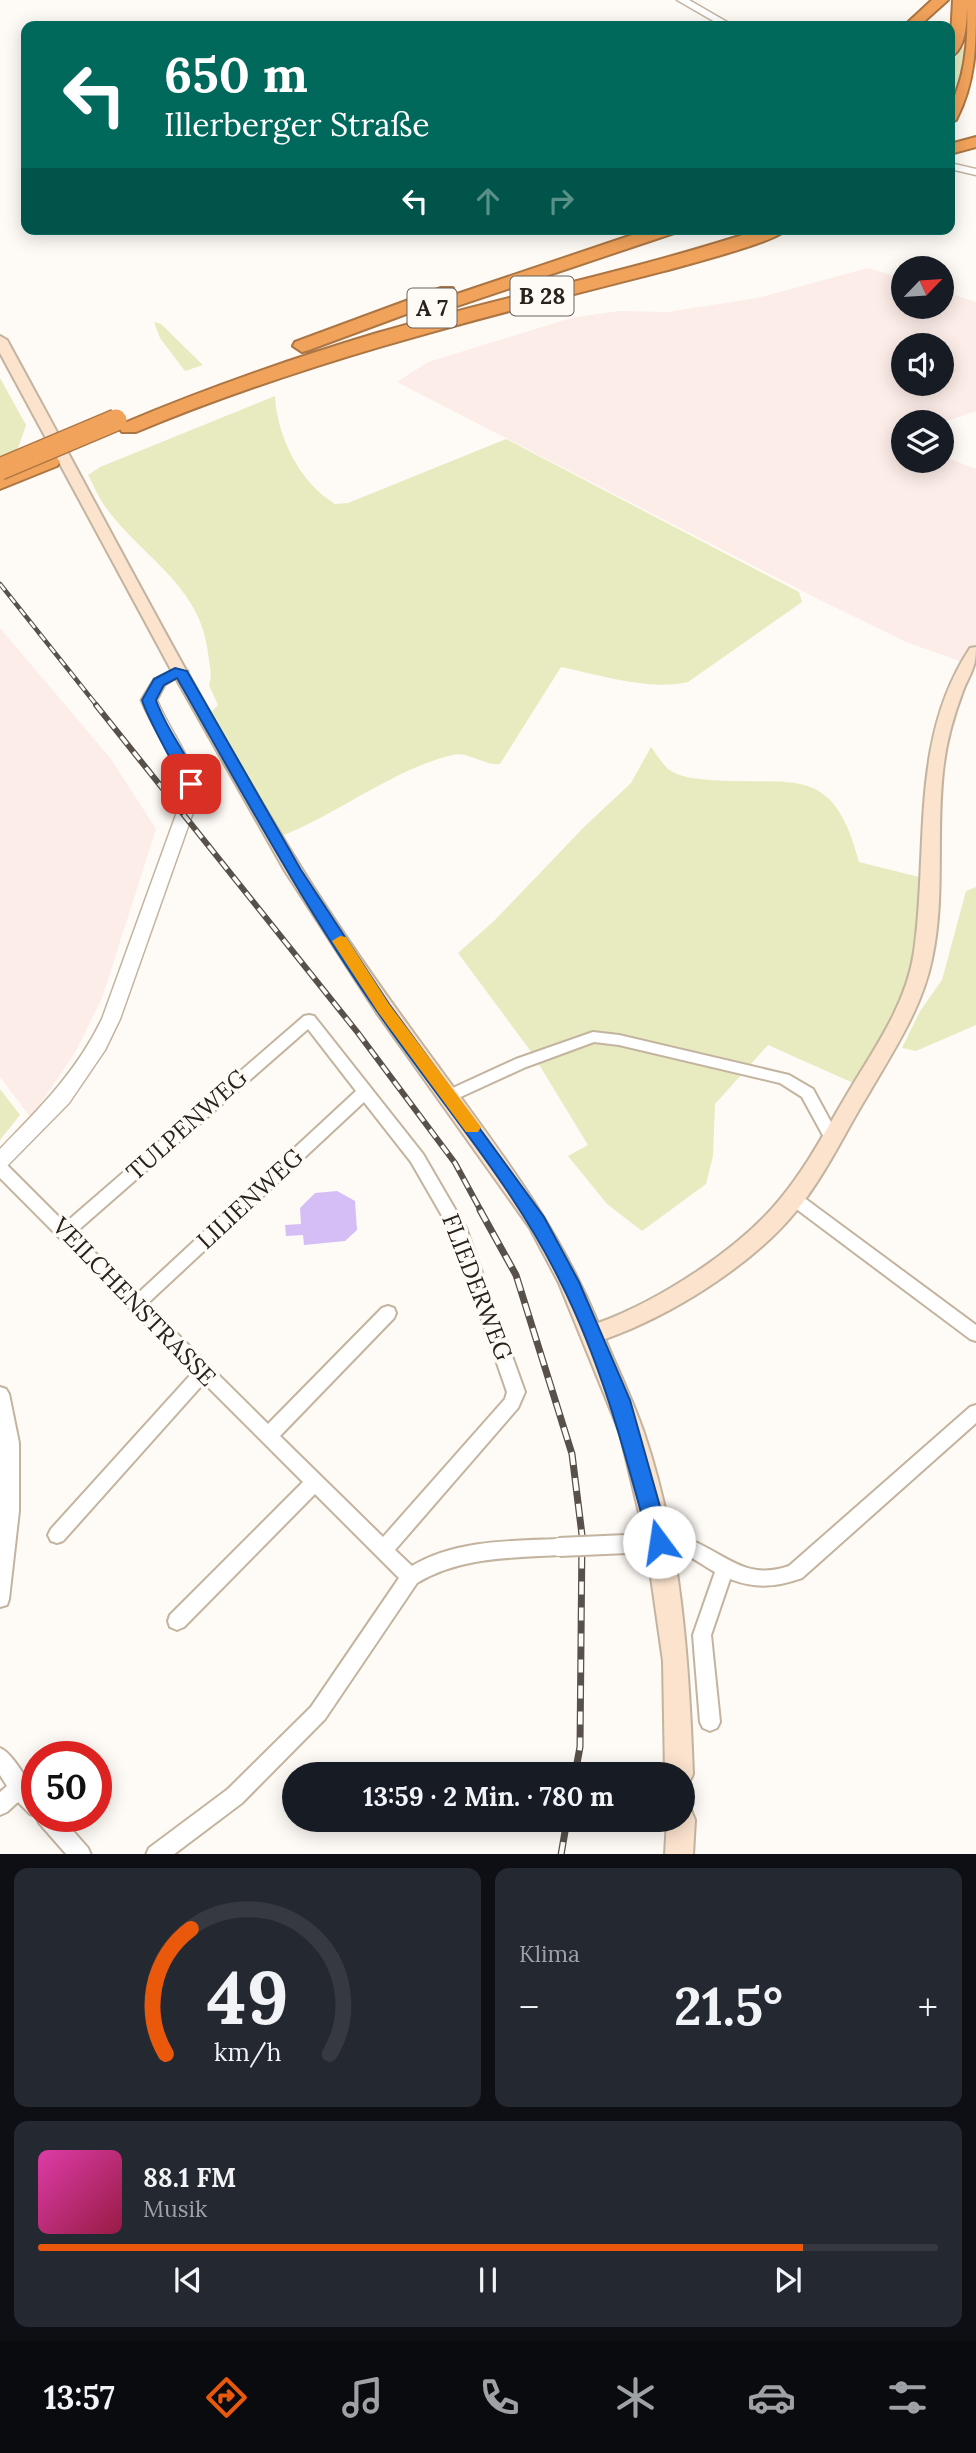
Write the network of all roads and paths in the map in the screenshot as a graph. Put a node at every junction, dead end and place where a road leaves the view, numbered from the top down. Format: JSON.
{"nodes":[{"id":1,"x":682,"y":0,"type":"edge"},
{"id":2,"x":941,"y":0,"type":"edge"},
{"id":3,"x":971,"y":3,"type":"edge"},
{"id":4,"x":720,"y":21,"type":"edge"},
{"id":5,"x":917,"y":21,"type":"edge"},
{"id":6,"x":955,"y":39,"type":"edge"},
{"id":7,"x":955,"y":109,"type":"edge"},
{"id":8,"x":976,"y":133,"type":"edge"},
{"id":9,"x":956,"y":152,"type":"edge"},
{"id":10,"x":976,"y":160,"type":"edge"},
{"id":11,"x":976,"y":172,"type":"edge"},
{"id":12,"x":617,"y":235,"type":"edge"},
{"id":13,"x":650,"y":235,"type":"edge"},
{"id":14,"x":761,"y":235,"type":"edge"},
{"id":15,"x":0,"y":340,"type":"edge"},
{"id":16,"x":201,"y":397,"type":"junction"},
{"id":17,"x":122,"y":424,"type":"junction"},
{"id":18,"x":0,"y":470,"type":"edge"},
{"id":19,"x":0,"y":483,"type":"edge"},
{"id":20,"x":976,"y":652,"type":"edge"},
{"id":21,"x":180,"y":671,"type":"junction"},
{"id":22,"x":309,"y":1020,"type":"joint"},
{"id":23,"x":364,"y":1093,"type":"junction"},
{"id":24,"x":449,"y":1096,"type":"junction"},
{"id":25,"x":831,"y":1138,"type":"junction"},
{"id":26,"x":0,"y":1161,"type":"edge"},
{"id":27,"x":0,"y":1168,"type":"edge"},
{"id":28,"x":793,"y":1198,"type":"junction"},
{"id":29,"x":66,"y":1232,"type":"junction"},
{"id":30,"x":136,"y":1304,"type":"junction"},
{"id":31,"x":388,"y":1313,"type":"dead end"},
{"id":32,"x":593,"y":1334,"type":"junction"},
{"id":33,"x":976,"y":1334,"type":"edge"},
{"id":34,"x":203,"y":1373,"type":"junction"},
{"id":35,"x":0,"y":1394,"type":"edge"},
{"id":36,"x":976,"y":1412,"type":"edge"},
{"id":37,"x":268,"y":1436,"type":"junction"},
{"id":38,"x":315,"y":1482,"type":"junction"},
{"id":39,"x":57,"y":1535,"type":"dead end"},
{"id":40,"x":659,"y":1542,"type":"junction"},
{"id":41,"x":383,"y":1550,"type":"junction"},
{"id":42,"x":725,"y":1568,"type":"junction"},
{"id":43,"x":410,"y":1577,"type":"junction"},
{"id":44,"x":0,"y":1599,"type":"edge"},
{"id":45,"x":177,"y":1621,"type":"dead end"},
{"id":46,"x":710,"y":1722,"type":"dead end"},
{"id":47,"x":0,"y":1757,"type":"edge"},
{"id":48,"x":680,"y":1762,"type":"edge"},
{"id":49,"x":19,"y":1788,"type":"joint"},
{"id":50,"x":0,"y":1805,"type":"edge"},
{"id":51,"x":61,"y":1832,"type":"edge"},
{"id":52,"x":680,"y":1832,"type":"edge"},
{"id":53,"x":82,"y":1854,"type":"edge"},
{"id":54,"x":156,"y":1854,"type":"edge"},
{"id":55,"x":679,"y":1854,"type":"edge"}],
"edges":[{"from":1,"to":4,"type":"street"},
{"from":2,"to":5,"type":"highway"},
{"from":3,"to":6,"type":"highway"},
{"from":3,"to":7,"type":"highway"},
{"from":8,"to":9,"type":"highway"},
{"from":9,"to":10,"type":"highway"},
{"from":9,"to":11,"type":"street"},
{"from":12,"to":17,"type":"highway","number":"A 7"},
{"from":13,"to":16,"type":"highway","number":"A 7"},
{"from":14,"to":16,"type":"highway","number":"B 28"},
{"from":15,"to":21,"type":"main road"},
{"from":16,"to":17,"type":"highway","number":"A 7"},
{"from":17,"to":18,"type":"highway","number":"A 7","bridge":true},
{"from":17,"to":19,"type":"highway","number":"A 7"},
{"from":20,"to":25,"type":"main road"},
{"from":21,"to":24,"type":"main road"},
{"from":21,"to":26,"type":"street"},
{"from":22,"to":23,"type":"street","name":"FLIEDERWEG"},
{"from":22,"to":29,"type":"street","name":"TULPENWEG"},
{"from":23,"to":30,"type":"street","name":"LILIENWEG"},
{"from":23,"to":41,"type":"street","name":"FLIEDERWEG"},
{"from":24,"to":25,"type":"street"},
{"from":24,"to":32,"type":"main road"},
{"from":25,"to":28,"type":"main road"},
{"from":27,"to":29,"type":"street","name":"VEILCHENSTRASSE"},
{"from":28,"to":32,"type":"main road"},
{"from":28,"to":33,"type":"street"},
{"from":29,"to":30,"type":"street","name":"VEILCHENSTRASSE"},
{"from":30,"to":34,"type":"street","name":"VEILCHENSTRASSE"},
{"from":31,"to":37,"type":"street"},
{"from":32,"to":40,"type":"main road"},
{"from":34,"to":37,"type":"street","name":"VEILCHENSTRASSE"},
{"from":34,"to":39,"type":"street"},
{"from":35,"to":44,"type":"street"},
{"from":36,"to":42,"type":"street"},
{"from":37,"to":38,"type":"street","name":"VEILCHENSTRASSE"},
{"from":38,"to":41,"type":"street","name":"VEILCHENSTRASSE"},
{"from":38,"to":45,"type":"street"},
{"from":40,"to":42,"type":"street"},
{"from":40,"to":43,"type":"street","bridge":true},
{"from":40,"to":48,"type":"main road"},
{"from":41,"to":43,"type":"street","name":"VEILCHENSTRASSE"},
{"from":42,"to":46,"type":"street"},
{"from":43,"to":54,"type":"street"},
{"from":47,"to":49,"type":"street"},
{"from":49,"to":50,"type":"street"},
{"from":51,"to":53,"type":"street"},
{"from":52,"to":55,"type":"main road"}]}
